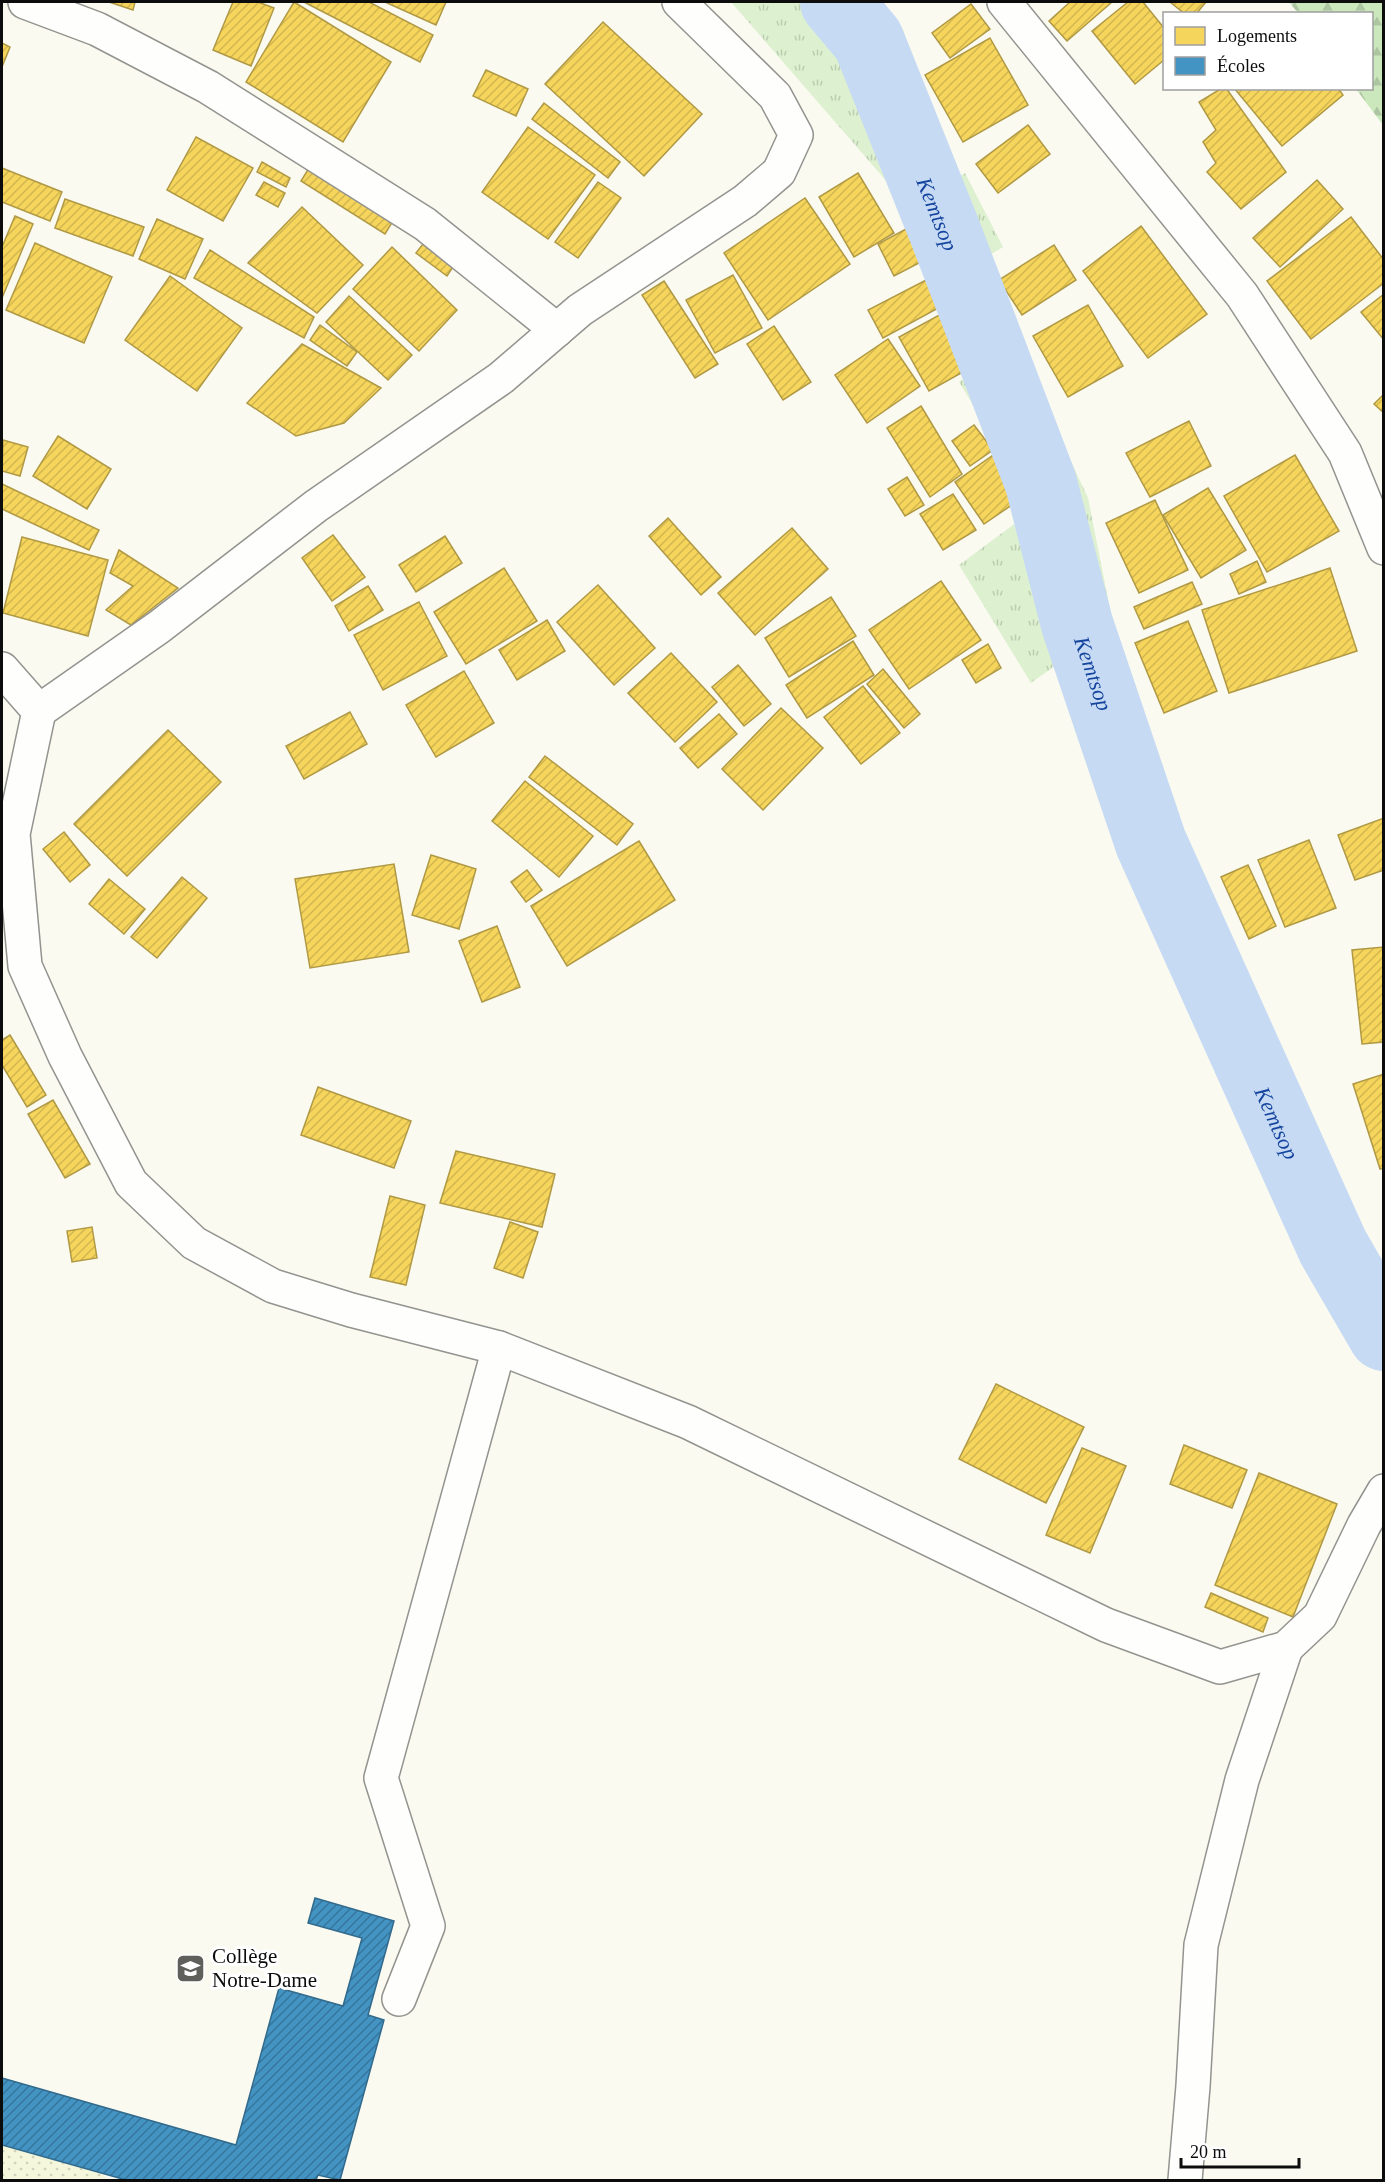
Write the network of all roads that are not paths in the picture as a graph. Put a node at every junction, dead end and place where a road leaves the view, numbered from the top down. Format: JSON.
{"nodes":[{"id":1,"x":25,"y":2,"type":"edge"},
{"id":2,"x":679,"y":2,"type":"edge"},
{"id":3,"x":1004,"y":2,"type":"edge"},
{"id":4,"x":557,"y":330,"type":"junction"},
{"id":5,"x":1383,"y":548,"type":"edge"},
{"id":6,"x":2,"y":669,"type":"edge"},
{"id":7,"x":39,"y":711,"type":"junction"},
{"id":8,"x":499,"y":1348,"type":"junction"},
{"id":9,"x":1383,"y":1491,"type":"edge"},
{"id":10,"x":1286,"y":1648,"type":"junction"},
{"id":11,"x":399,"y":1999,"type":"dead end"},
{"id":12,"x":1185,"y":2181,"type":"edge"}],
"edges":[{"from":1,"to":4,"type":"street"},
{"from":2,"to":4,"type":"street"},
{"from":3,"to":5,"type":"street"},
{"from":4,"to":7,"type":"street"},
{"from":6,"to":7,"type":"street"},
{"from":7,"to":8,"type":"street"},
{"from":8,"to":10,"type":"street"},
{"from":8,"to":11,"type":"street"},
{"from":9,"to":10,"type":"street"},
{"from":10,"to":12,"type":"street"}]}
